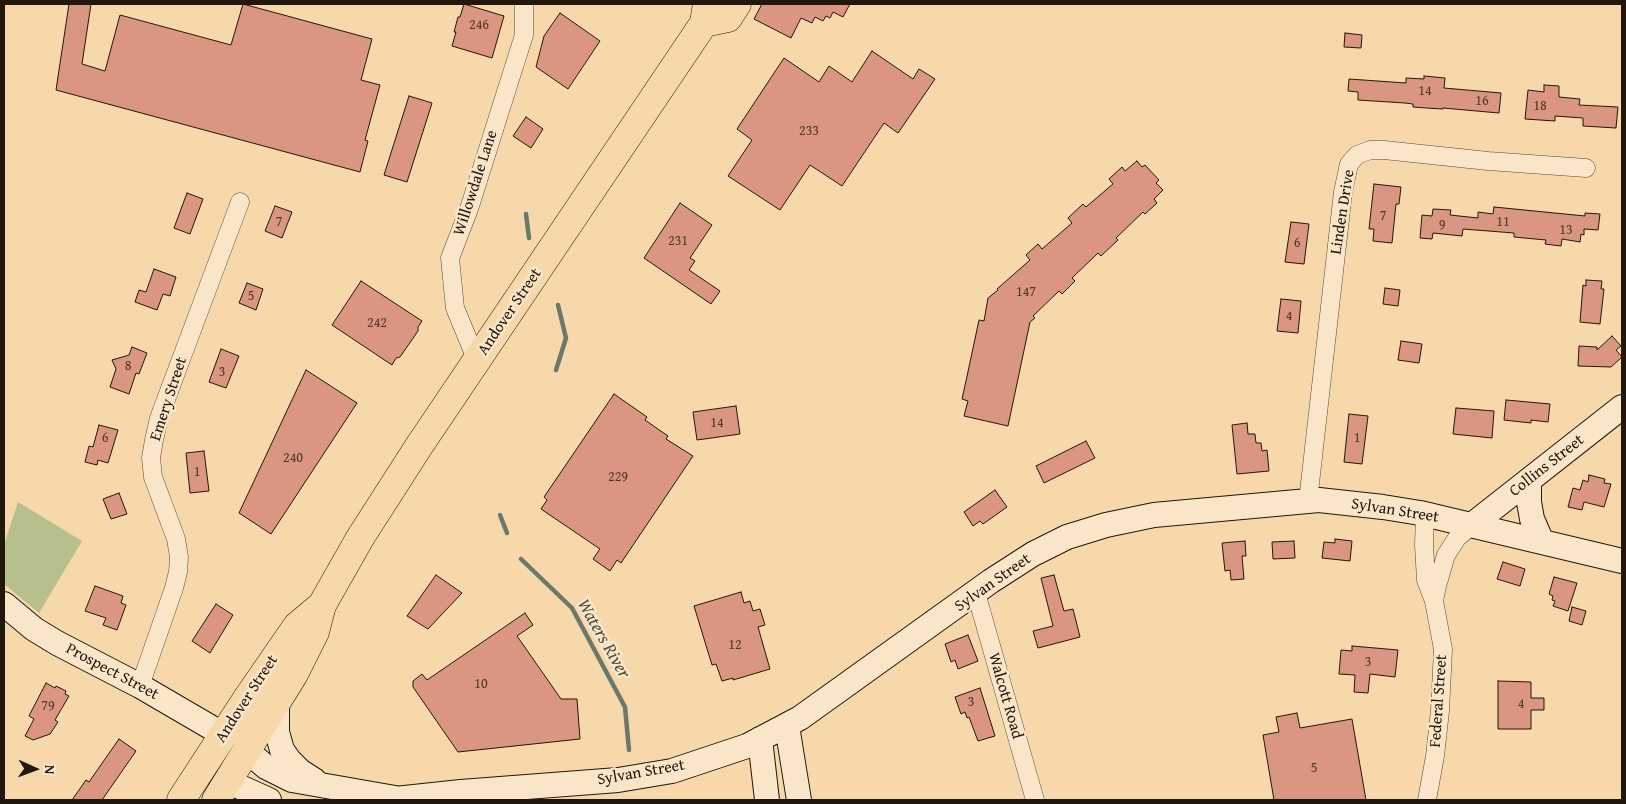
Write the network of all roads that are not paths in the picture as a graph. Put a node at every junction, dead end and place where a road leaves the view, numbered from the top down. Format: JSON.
{"nodes":[{"id":1,"x":524,"y":4,"type":"edge"},
{"id":2,"x":737,"y":4,"type":"edge"},
{"id":3,"x":706,"y":14,"type":"edge"},
{"id":4,"x":1586,"y":168,"type":"dead end"},
{"id":5,"x":240,"y":202,"type":"dead end"},
{"id":6,"x":477,"y":361,"type":"junction"},
{"id":7,"x":1622,"y":407,"type":"edge"},
{"id":8,"x":1529,"y":480,"type":"junction"},
{"id":9,"x":1308,"y":501,"type":"junction"},
{"id":10,"x":1425,"y":514,"type":"junction"},
{"id":11,"x":1472,"y":526,"type":"junction"},
{"id":12,"x":1542,"y":542,"type":"junction"},
{"id":13,"x":1622,"y":561,"type":"edge"},
{"id":14,"x":976,"y":593,"type":"junction"},
{"id":15,"x":1434,"y":601,"type":"junction"},
{"id":16,"x":4,"y":604,"type":"edge"},
{"id":17,"x":322,"y":606,"type":"junction"},
{"id":18,"x":140,"y":686,"type":"junction"},
{"id":19,"x":277,"y":704,"type":"junction"},
{"id":20,"x":788,"y":726,"type":"junction"},
{"id":21,"x":224,"y":735,"type":"junction"},
{"id":22,"x":760,"y":739,"type":"junction"},
{"id":23,"x":246,"y":751,"type":"junction"},
{"id":24,"x":716,"y":756,"type":"junction"},
{"id":25,"x":202,"y":768,"type":"junction"},
{"id":26,"x":764,"y":775,"type":"junction"},
{"id":27,"x":326,"y":787,"type":"junction"},
{"id":28,"x":222,"y":791,"type":"edge"},
{"id":29,"x":390,"y":799,"type":"edge"},
{"id":30,"x":181,"y":800,"type":"edge"},
{"id":31,"x":269,"y":800,"type":"edge"},
{"id":32,"x":768,"y":800,"type":"edge"},
{"id":33,"x":799,"y":800,"type":"edge"},
{"id":34,"x":1035,"y":800,"type":"edge"},
{"id":35,"x":1427,"y":800,"type":"edge"}],
"edges":[{"from":1,"to":6,"type":"street","name":"Willowdale Lane"},
{"from":2,"to":3,"type":"highway","name":"Andover Street"},
{"from":3,"to":6,"type":"highway","name":"Andover Street"},
{"from":4,"to":9,"type":"street","name":"Linden Drive"},
{"from":5,"to":18,"type":"street","name":"Emery Street"},
{"from":6,"to":17,"type":"highway","name":"Andover Street"},
{"from":7,"to":8,"type":"main road","name":"Collins Street"},
{"from":8,"to":11,"type":"main road","name":"Collins Street"},
{"from":8,"to":12,"type":"main road"},
{"from":9,"to":10,"type":"main road","name":"Sylvan Street"},
{"from":9,"to":14,"type":"main road","name":"Sylvan Street"},
{"from":10,"to":11,"type":"main road","name":"Sylvan Street"},
{"from":10,"to":15,"type":"street","name":"Federal Street"},
{"from":11,"to":12,"type":"main road","name":"Sylvan Street"},
{"from":11,"to":15,"type":"street","name":"Federal Street"},
{"from":12,"to":13,"type":"main road","name":"Sylvan Street"},
{"from":14,"to":20,"type":"main road","name":"Sylvan Street"},
{"from":14,"to":34,"type":"street","name":"Walcott Road"},
{"from":15,"to":35,"type":"street","name":"Federal Street"},
{"from":16,"to":18,"type":"main road","name":"Prospect Street"},
{"from":17,"to":19,"type":"highway","name":"Andover Street"},
{"from":17,"to":21,"type":"highway","name":"Andover Street"},
{"from":18,"to":21,"type":"main road","name":"Prospect Street"},
{"from":19,"to":23,"type":"highway","name":"Andover Street"},
{"from":19,"to":27,"type":"main road"},
{"from":20,"to":22,"type":"main road","name":"Sylvan Street"},
{"from":20,"to":33,"type":"main road"},
{"from":21,"to":23,"type":"highway"},
{"from":21,"to":25,"type":"highway","name":"Andover Street"},
{"from":22,"to":24,"type":"main road","name":"Sylvan Street"},
{"from":22,"to":26,"type":"main road"},
{"from":23,"to":27,"type":"main road","name":"Sylvan Street"},
{"from":23,"to":28,"type":"highway","name":"Andover Street"},
{"from":24,"to":26,"type":"main road"},
{"from":24,"to":29,"type":"main road","name":"Sylvan Street"},
{"from":25,"to":28,"type":"highway"},
{"from":25,"to":30,"type":"highway","name":"Andover Street"},
{"from":26,"to":32,"type":"main road"},
{"from":27,"to":29,"type":"main road","name":"Sylvan Street"},
{"from":28,"to":31,"type":"main road"}]}
